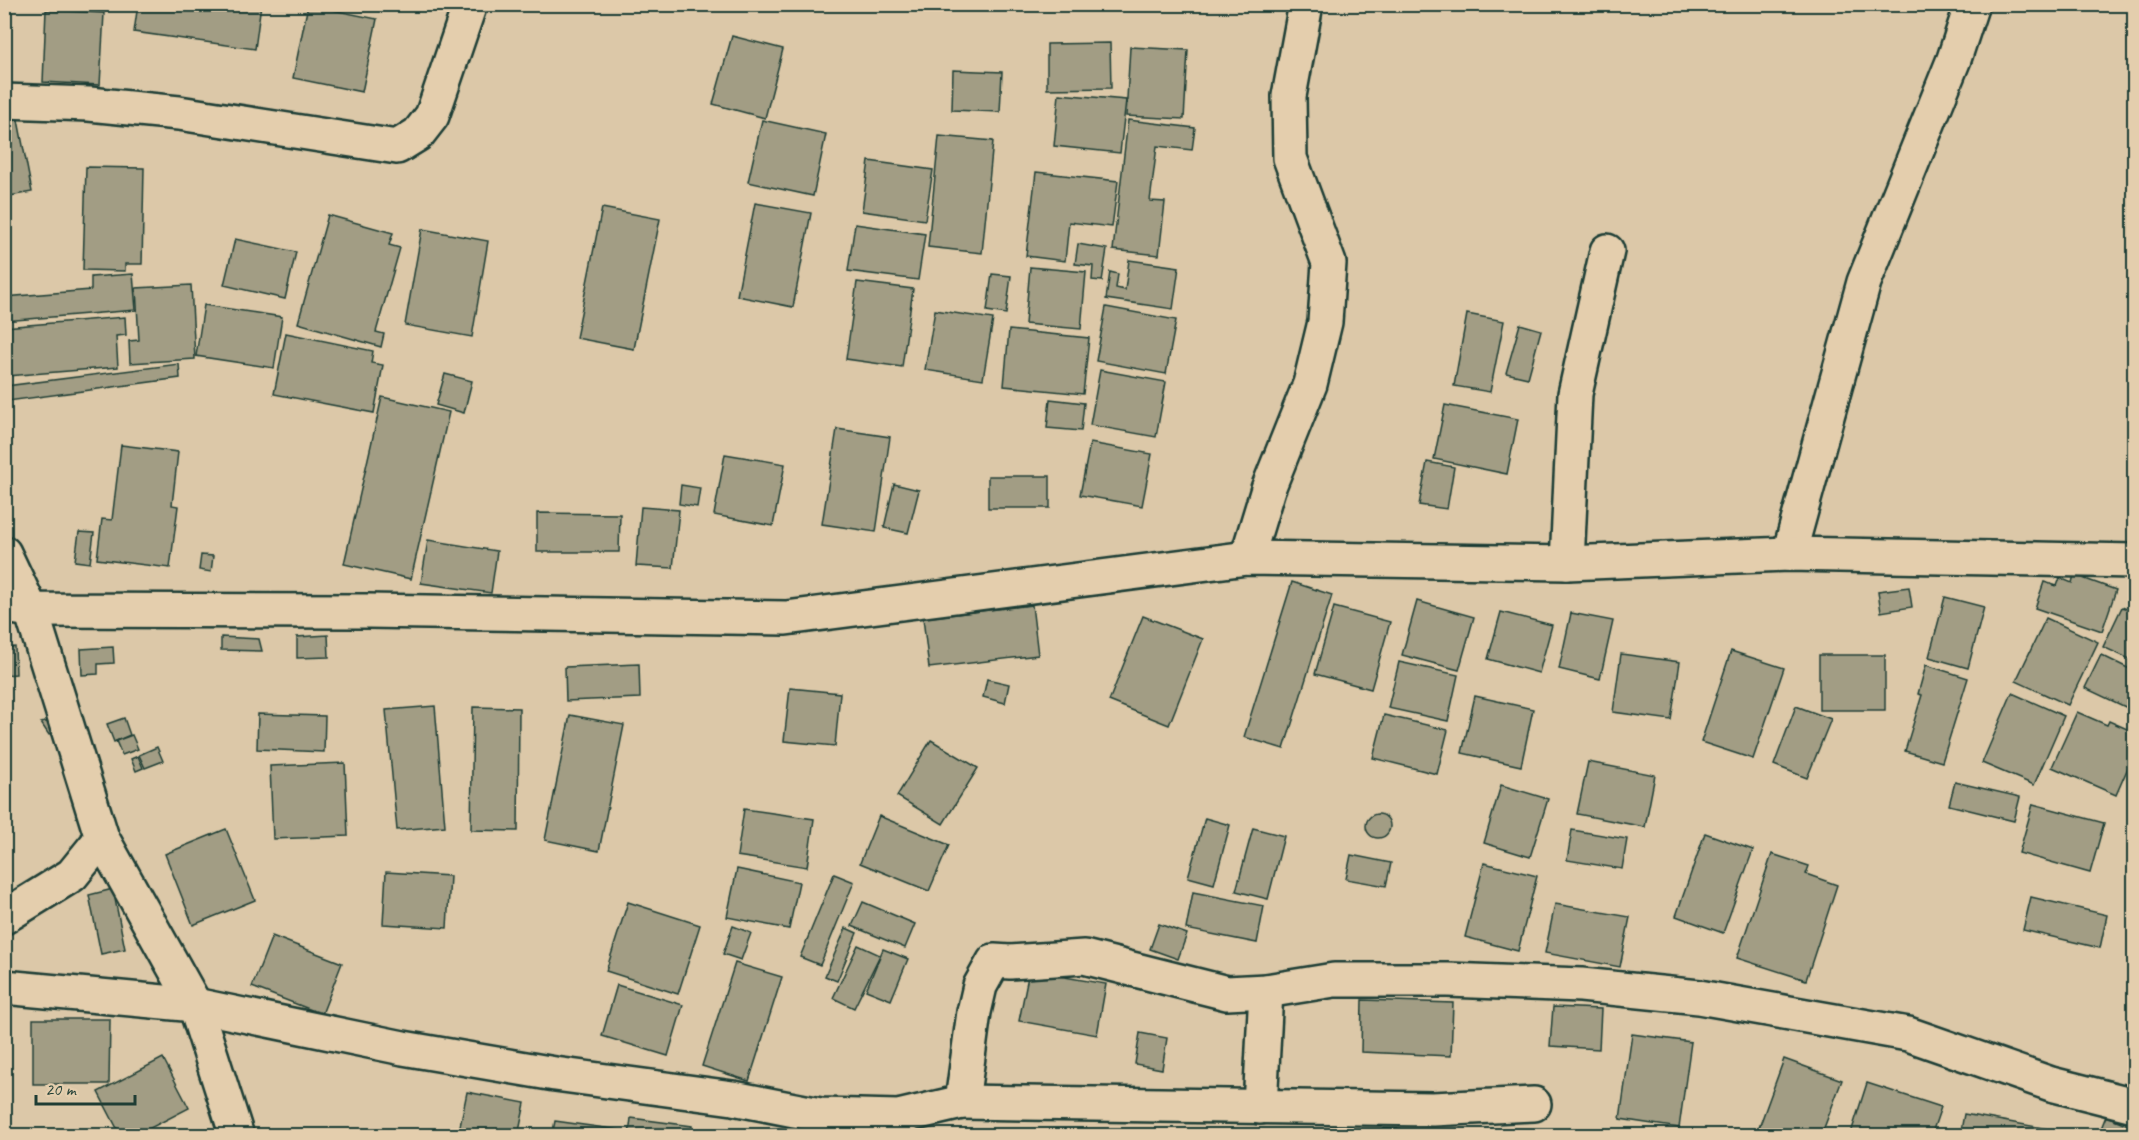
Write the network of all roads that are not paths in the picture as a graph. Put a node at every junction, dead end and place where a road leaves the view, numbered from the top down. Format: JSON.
{"nodes":[{"id":1,"x":470,"y":4,"type":"edge"},
{"id":2,"x":1306,"y":4,"type":"edge"},
{"id":3,"x":1972,"y":4,"type":"edge"},
{"id":4,"x":4,"y":101,"type":"edge"},
{"id":5,"x":1607,"y":251,"type":"dead end"},
{"id":6,"x":4,"y":553,"type":"edge"},
{"id":7,"x":1789,"y":554,"type":"junction"},
{"id":8,"x":1247,"y":558,"type":"junction"},
{"id":9,"x":2134,"y":561,"type":"edge"},
{"id":10,"x":1567,"y":563,"type":"junction"},
{"id":11,"x":18,"y":608,"type":"edge"},
{"id":12,"x":102,"y":838,"type":"junction"},
{"id":13,"x":4,"y":917,"type":"edge"},
{"id":14,"x":4,"y":987,"type":"edge"},
{"id":15,"x":1266,"y":991,"type":"junction"},
{"id":16,"x":195,"y":1005,"type":"junction"},
{"id":17,"x":962,"y":1102,"type":"junction"},
{"id":18,"x":1534,"y":1104,"type":"dead end"},
{"id":19,"x":2134,"y":1105,"type":"edge"},
{"id":20,"x":1260,"y":1107,"type":"junction"},
{"id":21,"x":237,"y":1136,"type":"edge"}],
"edges":[{"from":1,"to":4,"type":"street"},
{"from":2,"to":8,"type":"street"},
{"from":3,"to":7,"type":"street"},
{"from":5,"to":10,"type":"street"},
{"from":6,"to":11,"type":"street"},
{"from":7,"to":9,"type":"street"},
{"from":7,"to":10,"type":"street"},
{"from":8,"to":10,"type":"street"},
{"from":8,"to":11,"type":"street"},
{"from":11,"to":12,"type":"street"},
{"from":12,"to":13,"type":"street"},
{"from":12,"to":16,"type":"street"},
{"from":14,"to":16,"type":"street"},
{"from":15,"to":17,"type":"street"},
{"from":15,"to":19,"type":"street"},
{"from":15,"to":20,"type":"street"},
{"from":16,"to":17,"type":"street"},
{"from":16,"to":21,"type":"street"},
{"from":17,"to":20,"type":"street"},
{"from":18,"to":20,"type":"street"}]}
